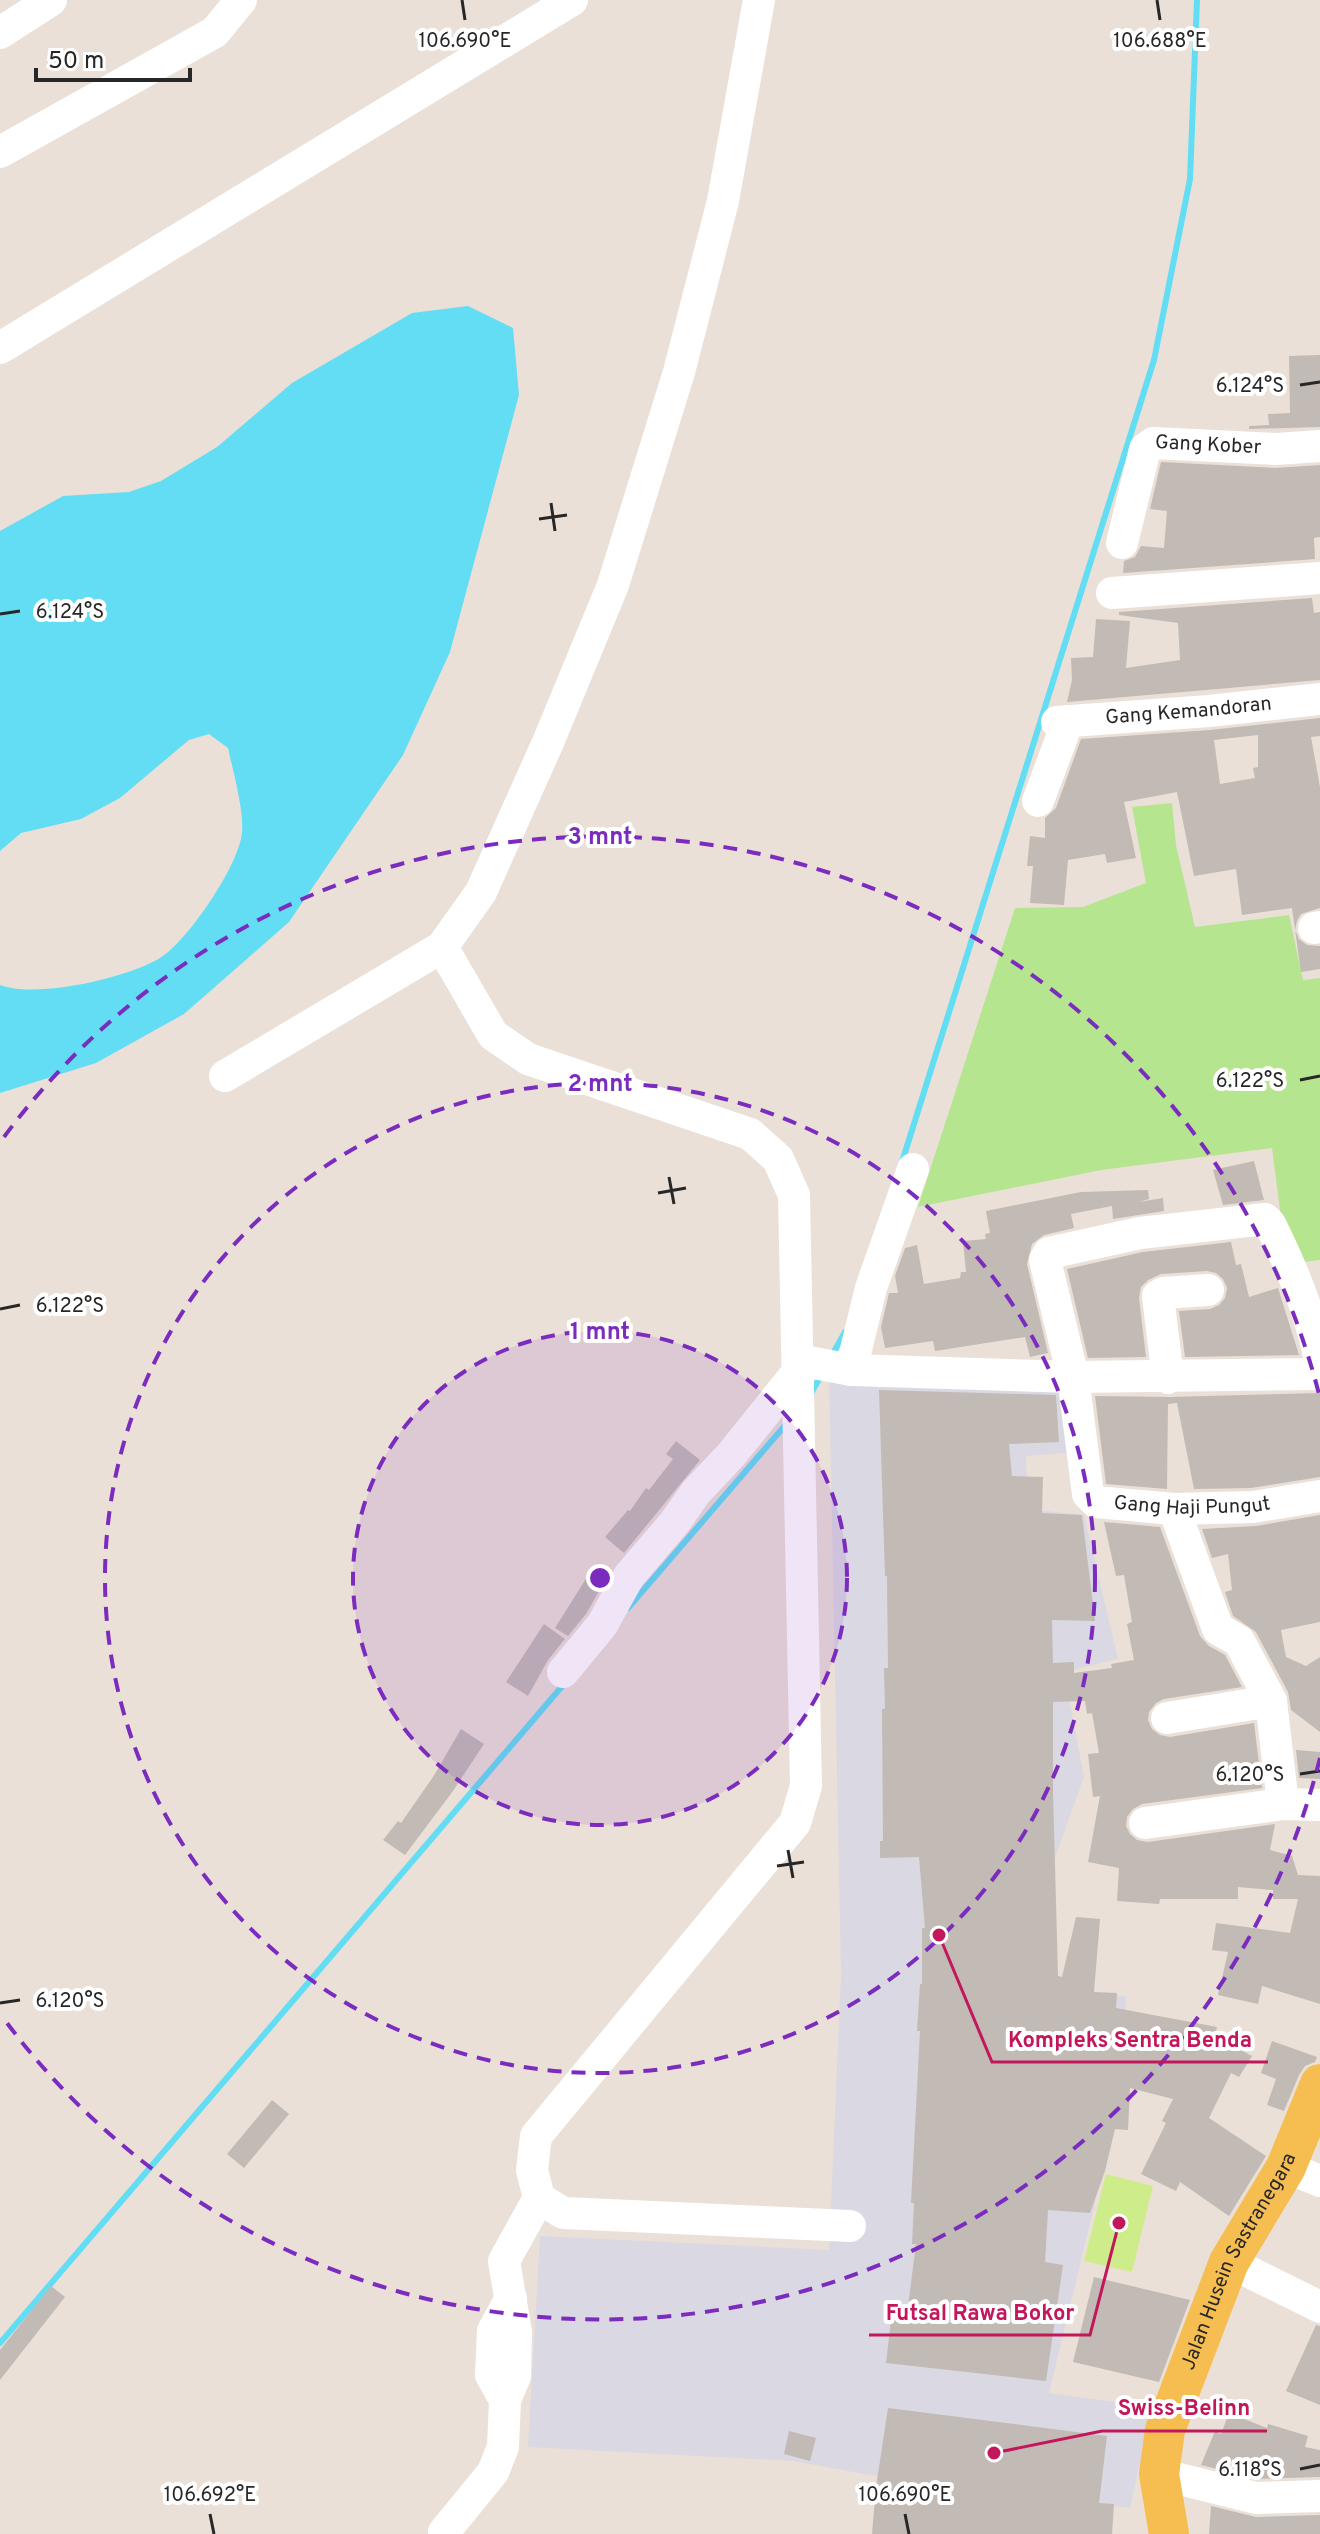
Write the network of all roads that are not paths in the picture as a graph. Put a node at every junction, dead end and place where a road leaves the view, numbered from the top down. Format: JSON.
{"nodes":[{"id":1,"x":51,"y":0,"type":"edge"},
{"id":2,"x":241,"y":0,"type":"edge"},
{"id":3,"x":572,"y":0,"type":"edge"},
{"id":4,"x":759,"y":0,"type":"edge"},
{"id":5,"x":0,"y":33,"type":"edge"},
{"id":6,"x":0,"y":152,"type":"edge"},
{"id":7,"x":0,"y":348,"type":"edge"},
{"id":8,"x":1320,"y":446,"type":"edge"},
{"id":9,"x":1122,"y":543,"type":"dead end"},
{"id":10,"x":1320,"y":578,"type":"edge"},
{"id":11,"x":1112,"y":593,"type":"dead end"},
{"id":12,"x":1320,"y":699,"type":"edge"},
{"id":13,"x":1038,"y":801,"type":"dead end"},
{"id":14,"x":442,"y":947,"type":"junction"},
{"id":15,"x":225,"y":1076,"type":"dead end"},
{"id":16,"x":913,"y":1169,"type":"dead end"},
{"id":17,"x":1208,"y":1290,"type":"dead end"},
{"id":18,"x":1320,"y":1361,"type":"edge"},
{"id":19,"x":826,"y":1363,"type":"junction"},
{"id":20,"x":1320,"y":1374,"type":"edge"},
{"id":21,"x":1073,"y":1377,"type":"junction"},
{"id":22,"x":1168,"y":1378,"type":"junction"},
{"id":23,"x":1320,"y":1496,"type":"edge"},
{"id":24,"x":1174,"y":1509,"type":"junction"},
{"id":25,"x":563,"y":1672,"type":"dead end"},
{"id":26,"x":1271,"y":1701,"type":"junction"},
{"id":27,"x":1167,"y":1718,"type":"dead end"},
{"id":28,"x":1283,"y":1804,"type":"junction"},
{"id":29,"x":1320,"y":1805,"type":"edge"},
{"id":30,"x":1145,"y":1823,"type":"dead end"},
{"id":31,"x":1320,"y":2084,"type":"edge"},
{"id":32,"x":1312,"y":2128,"type":"edge"},
{"id":33,"x":1303,"y":2174,"type":"edge"},
{"id":34,"x":539,"y":2198,"type":"junction"},
{"id":35,"x":850,"y":2226,"type":"dead end"},
{"id":36,"x":1229,"y":2262,"type":"junction"},
{"id":37,"x":1320,"y":2307,"type":"edge"},
{"id":38,"x":1159,"y":2474,"type":"junction"},
{"id":39,"x":1320,"y":2496,"type":"edge"},
{"id":40,"x":444,"y":2532,"type":"edge"},
{"id":41,"x":1169,"y":2534,"type":"edge"}],
"edges":[{"from":1,"to":5,"type":"street"},
{"from":2,"to":6,"type":"street"},
{"from":3,"to":7,"type":"street"},
{"from":4,"to":14,"type":"street"},
{"from":8,"to":9,"type":"street","name":"Gang Kober"},
{"from":10,"to":11,"type":"street"},
{"from":12,"to":13,"type":"street","name":"Gang Kemandoran"},
{"from":14,"to":15,"type":"street"},
{"from":14,"to":19,"type":"street"},
{"from":16,"to":19,"type":"street"},
{"from":17,"to":22,"type":"street"},
{"from":18,"to":21,"type":"street","name":"Gang Haji Pungut"},
{"from":19,"to":21,"type":"street"},
{"from":19,"to":25,"type":"street"},
{"from":19,"to":34,"type":"street"},
{"from":20,"to":22,"type":"street"},
{"from":21,"to":22,"type":"street"},
{"from":21,"to":24,"type":"street","name":"Gang Haji Pungut"},
{"from":23,"to":24,"type":"street","name":"Gang Haji Pungut"},
{"from":24,"to":26,"type":"street"},
{"from":26,"to":27,"type":"street"},
{"from":26,"to":28,"type":"street"},
{"from":28,"to":29,"type":"street"},
{"from":28,"to":30,"type":"street"},
{"from":31,"to":32,"type":"main road","name":"Jalan Husein Sastranegara"},
{"from":32,"to":33,"type":"main road","name":"Jalan Husein Sastranegara"},
{"from":33,"to":36,"type":"main road","name":"Jalan Husein Sastranegara"},
{"from":34,"to":35,"type":"street"},
{"from":34,"to":40,"type":"street"},
{"from":36,"to":37,"type":"street"},
{"from":36,"to":38,"type":"main road","name":"Jalan Husein Sastranegara"},
{"from":38,"to":39,"type":"street"},
{"from":38,"to":41,"type":"main road","name":"Jalan Husein Sastranegara"}]}
